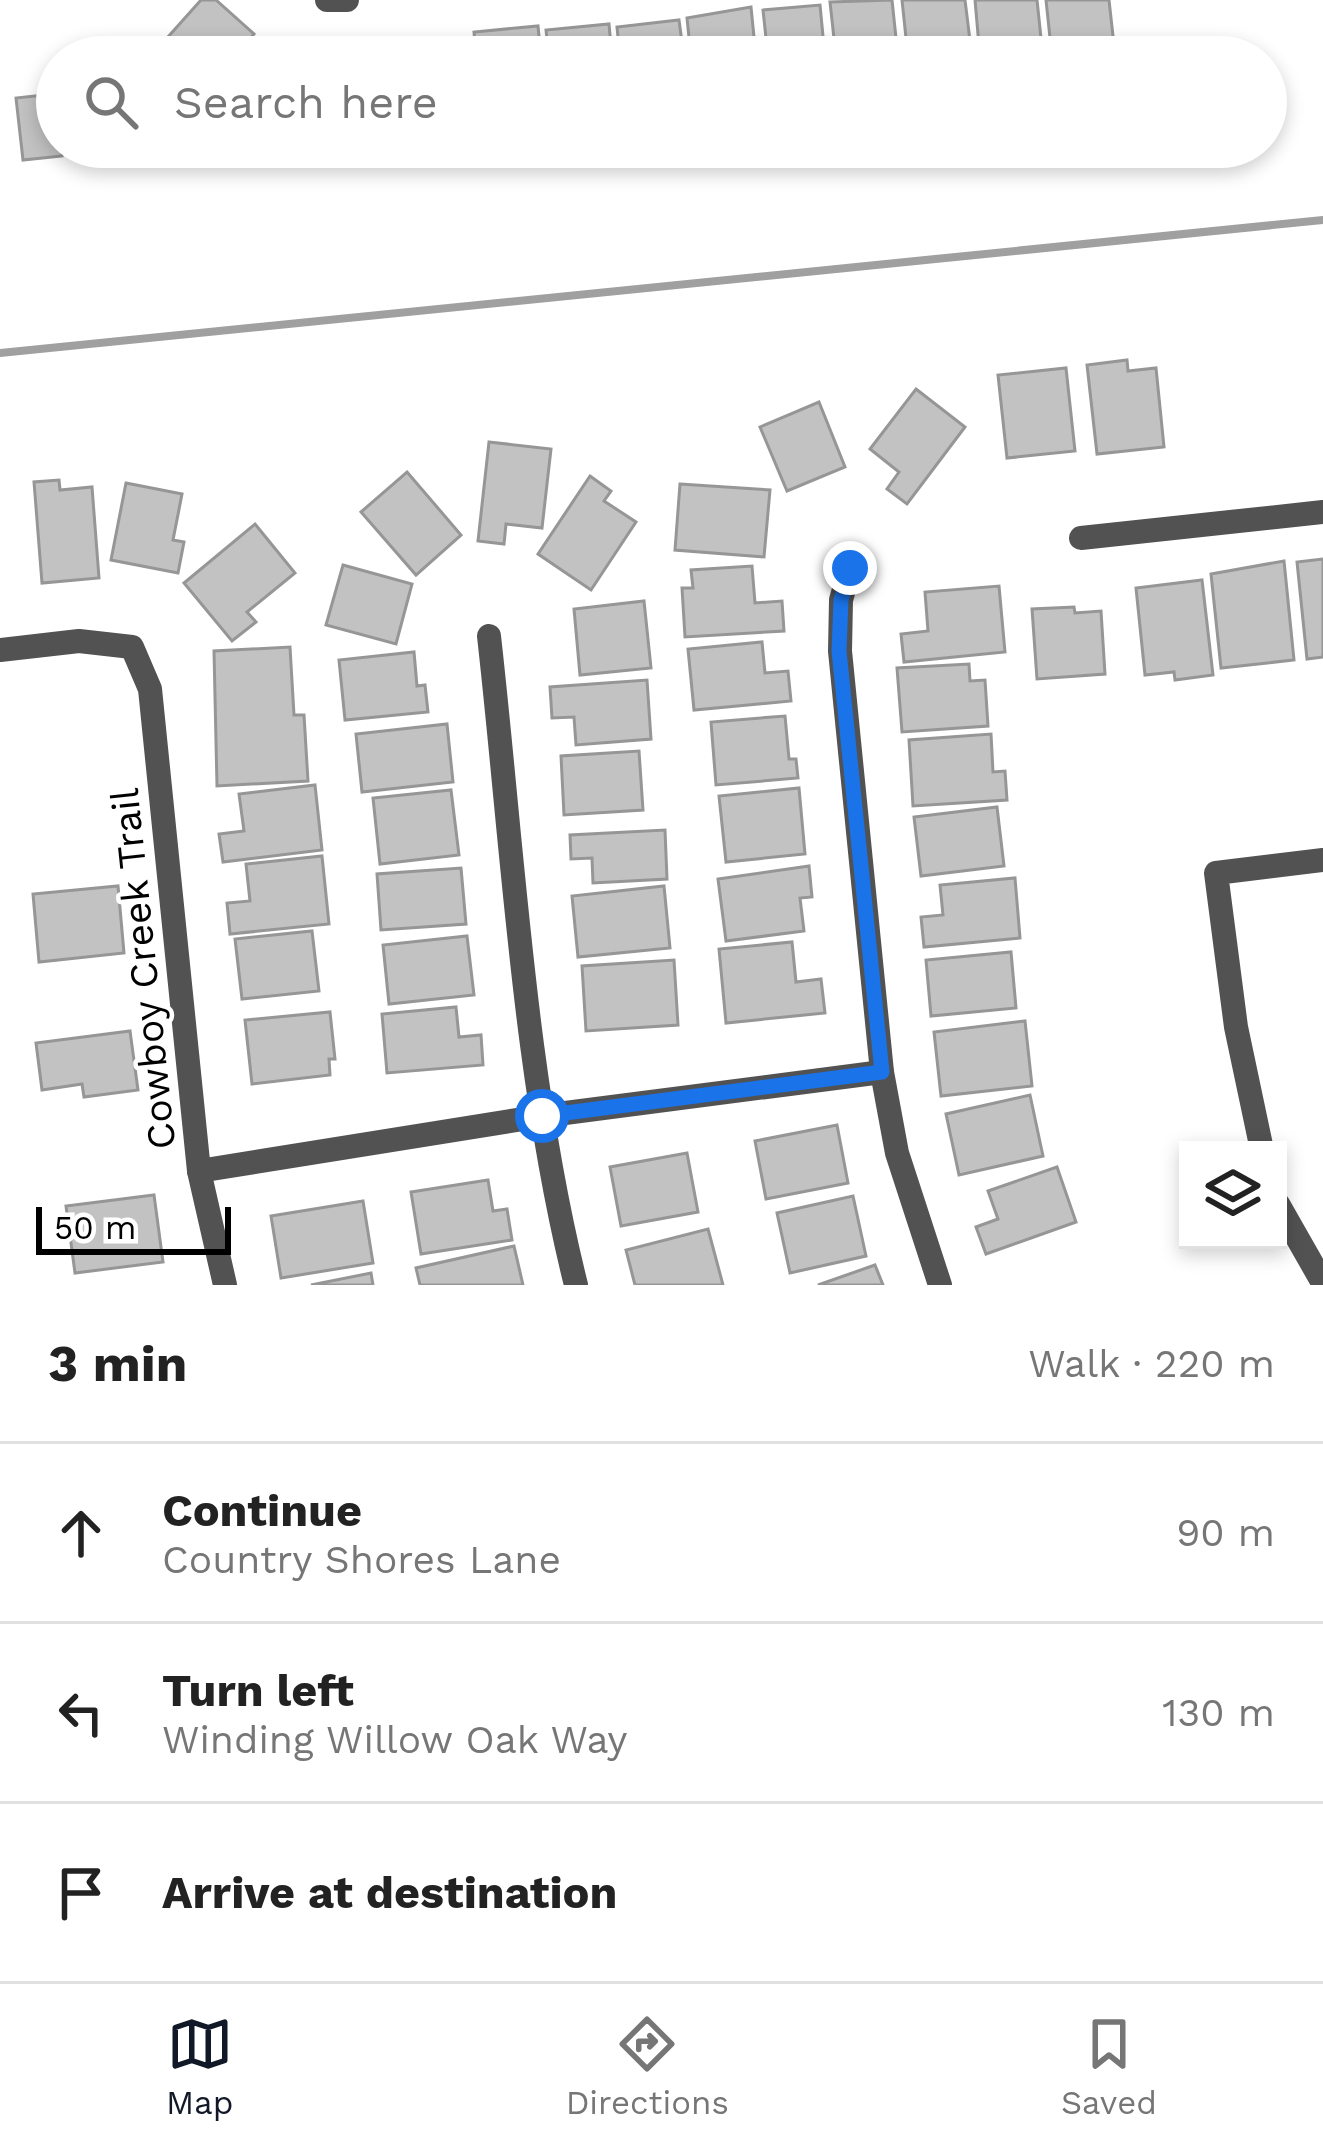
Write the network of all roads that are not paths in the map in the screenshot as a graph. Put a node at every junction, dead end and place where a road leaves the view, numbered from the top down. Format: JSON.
{"nodes":[{"id":1,"x":327,"y":0,"type":"edge"},
{"id":2,"x":347,"y":0,"type":"edge"},
{"id":3,"x":1323,"y":512,"type":"edge"},
{"id":4,"x":1081,"y":538,"type":"dead end"},
{"id":5,"x":850,"y":568,"type":"dead end"},
{"id":6,"x":489,"y":636,"type":"dead end"},
{"id":7,"x":0,"y":650,"type":"edge"},
{"id":8,"x":1323,"y":860,"type":"edge"},
{"id":9,"x":882,"y":1072,"type":"junction"},
{"id":10,"x":542,"y":1116,"type":"junction"},
{"id":11,"x":1260,"y":1141,"type":"edge"},
{"id":12,"x":200,"y":1171,"type":"junction"},
{"id":13,"x":1287,"y":1220,"type":"edge"},
{"id":14,"x":1323,"y":1282,"type":"edge"},
{"id":15,"x":225,"y":1285,"type":"edge"},
{"id":16,"x":576,"y":1285,"type":"edge"},
{"id":17,"x":940,"y":1285,"type":"edge"}],
"edges":[{"from":1,"to":2,"type":"street"},
{"from":3,"to":4,"type":"street"},
{"from":5,"to":9,"type":"street"},
{"from":6,"to":10,"type":"street"},
{"from":7,"to":12,"type":"street","name":"Cowboy Creek Trail"},
{"from":8,"to":11,"type":"street"},
{"from":9,"to":10,"type":"street"},
{"from":9,"to":17,"type":"street"},
{"from":10,"to":12,"type":"street"},
{"from":10,"to":16,"type":"street"},
{"from":12,"to":15,"type":"street","name":"Cowboy Creek Trail"},
{"from":13,"to":14,"type":"street"}]}
